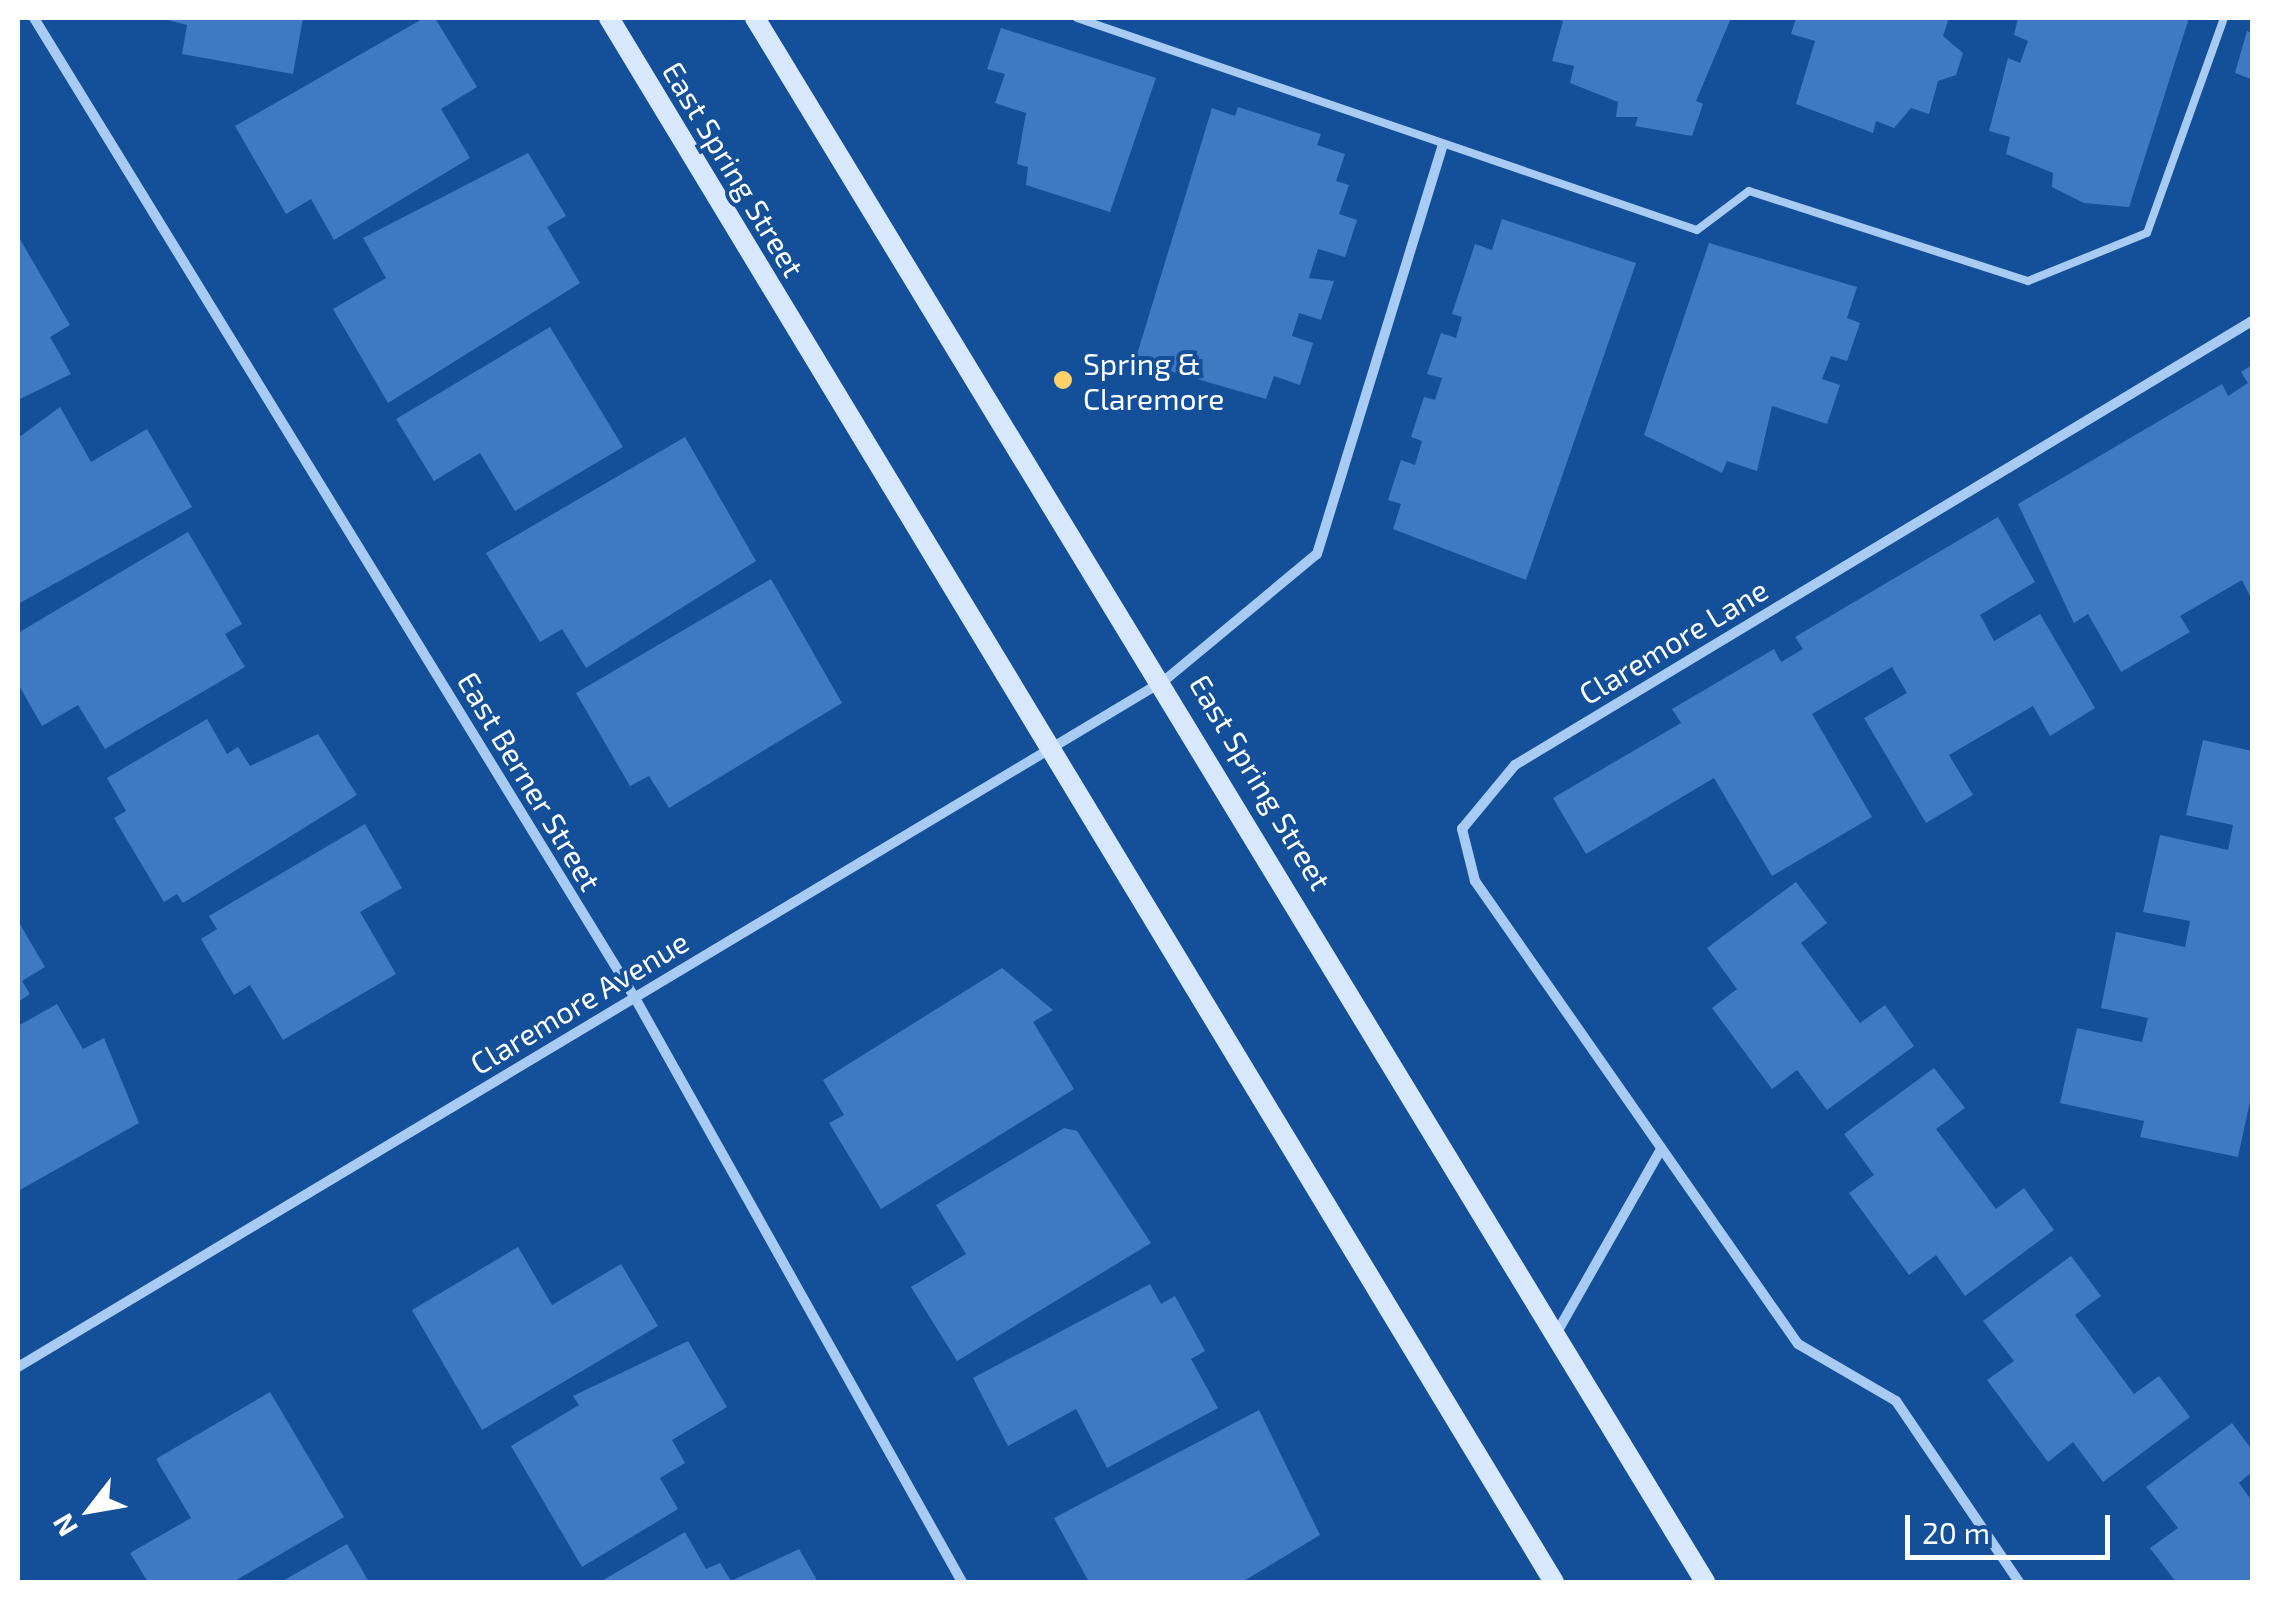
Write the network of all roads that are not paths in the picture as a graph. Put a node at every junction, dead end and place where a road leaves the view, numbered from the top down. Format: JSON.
{"nodes":[{"id":1,"x":34,"y":18,"type":"edge"},
{"id":2,"x":609,"y":18,"type":"edge"},
{"id":3,"x":755,"y":18,"type":"edge"},
{"id":4,"x":1077,"y":18,"type":"edge"},
{"id":5,"x":2224,"y":18,"type":"edge"},
{"id":6,"x":1442,"y":147,"type":"junction"},
{"id":7,"x":2252,"y":320,"type":"edge"},
{"id":8,"x":1165,"y":680,"type":"junction"},
{"id":9,"x":1048,"y":750,"type":"junction"},
{"id":10,"x":634,"y":998,"type":"junction"},
{"id":11,"x":1661,"y":1149,"type":"junction"},
{"id":12,"x":1556,"y":1334,"type":"junction"},
{"id":13,"x":18,"y":1367,"type":"edge"},
{"id":14,"x":962,"y":1582,"type":"edge"},
{"id":15,"x":1554,"y":1582,"type":"edge"},
{"id":16,"x":1705,"y":1582,"type":"edge"},
{"id":17,"x":2019,"y":1582,"type":"edge"}],
"edges":[{"from":1,"to":10,"type":"street","name":"East Berner Street"},
{"from":2,"to":9,"type":"main road","name":"East Spring Street"},
{"from":3,"to":8,"type":"main road","name":"East Spring Street"},
{"from":4,"to":6,"type":"lane"},
{"from":5,"to":6,"type":"lane"},
{"from":6,"to":8,"type":"street"},
{"from":7,"to":11,"type":"street","name":"Claremore Lane"},
{"from":8,"to":9,"type":"street","name":"Claremore Avenue"},
{"from":8,"to":12,"type":"main road","name":"East Spring Street"},
{"from":9,"to":10,"type":"street","name":"Claremore Avenue"},
{"from":9,"to":15,"type":"main road","name":"East Spring Street"},
{"from":10,"to":13,"type":"street","name":"Claremore Avenue"},
{"from":10,"to":14,"type":"street","name":"East Berner Street"},
{"from":11,"to":12,"type":"street"},
{"from":11,"to":17,"type":"street","name":"Claremore Lane"},
{"from":12,"to":16,"type":"main road","name":"East Spring Street"}]}
